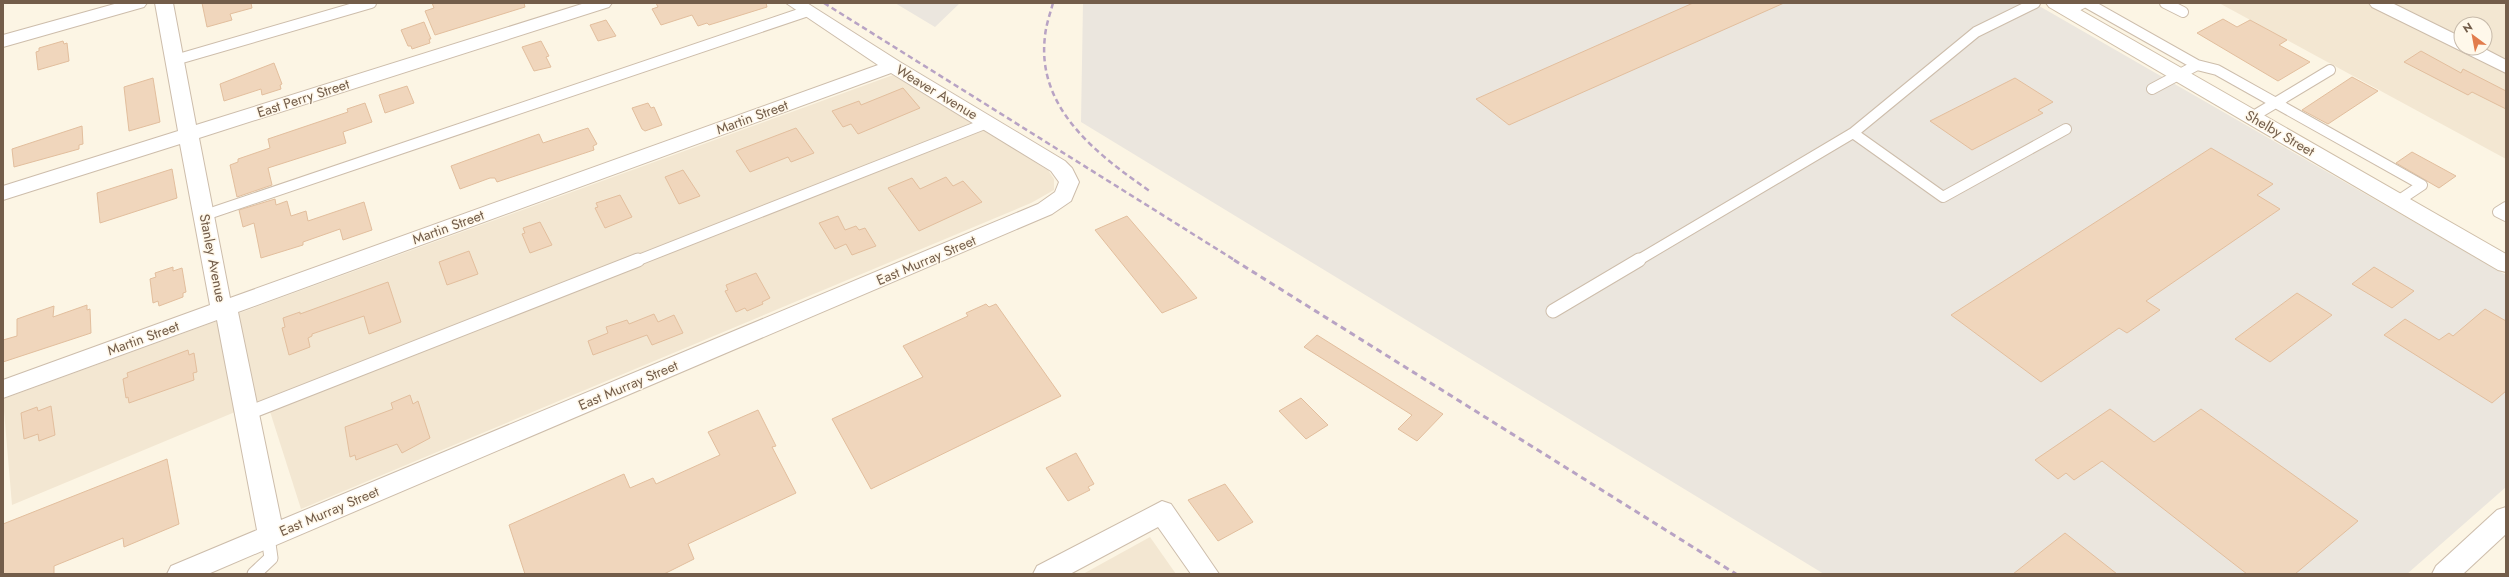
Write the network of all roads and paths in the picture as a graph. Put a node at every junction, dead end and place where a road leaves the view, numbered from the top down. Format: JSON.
{"nodes":[{"id":1,"x":138,"y":3,"type":"edge"},
{"id":2,"x":164,"y":3,"type":"edge"},
{"id":3,"x":371,"y":3,"type":"edge"},
{"id":4,"x":603,"y":3,"type":"edge"},
{"id":5,"x":2035,"y":3,"type":"edge"},
{"id":6,"x":2087,"y":3,"type":"edge"},
{"id":7,"x":2165,"y":3,"type":"edge"},
{"id":8,"x":2378,"y":3,"type":"edge"},
{"id":9,"x":2069,"y":6,"type":"edge"},
{"id":10,"x":801,"y":7,"type":"edge"},
{"id":11,"x":2183,"y":12,"type":"dead end"},
{"id":12,"x":2453,"y":40,"type":"edge"},
{"id":13,"x":3,"y":41,"type":"edge"},
{"id":14,"x":2484,"y":56,"type":"edge"},
{"id":15,"x":175,"y":60,"type":"junction"},
{"id":16,"x":2197,"y":65,"type":"junction"},
{"id":17,"x":892,"y":66,"type":"junction"},
{"id":18,"x":2506,"y":67,"type":"edge"},
{"id":19,"x":2330,"y":70,"type":"dead end"},
{"id":20,"x":2179,"y":75,"type":"junction"},
{"id":21,"x":2152,"y":89,"type":"dead end"},
{"id":22,"x":2274,"y":103,"type":"junction"},
{"id":23,"x":2252,"y":117,"type":"junction"},
{"id":24,"x":987,"y":123,"type":"junction"},
{"id":25,"x":2066,"y":129,"type":"dead end"},
{"id":26,"x":1853,"y":133,"type":"junction"},
{"id":27,"x":189,"y":135,"type":"junction"},
{"id":28,"x":1068,"y":188,"type":"joint"},
{"id":29,"x":3,"y":193,"type":"edge"},
{"id":30,"x":2398,"y":201,"type":"junction"},
{"id":31,"x":2506,"y":207,"type":"edge"},
{"id":32,"x":205,"y":215,"type":"junction"},
{"id":33,"x":2506,"y":216,"type":"edge"},
{"id":34,"x":2506,"y":264,"type":"edge"},
{"id":35,"x":223,"y":309,"type":"junction"},
{"id":36,"x":1553,"y":311,"type":"dead end"},
{"id":37,"x":3,"y":389,"type":"edge"},
{"id":38,"x":246,"y":414,"type":"junction"},
{"id":39,"x":2506,"y":518,"type":"edge"},
{"id":40,"x":270,"y":536,"type":"junction"},
{"id":41,"x":180,"y":574,"type":"edge"},
{"id":42,"x":254,"y":574,"type":"edge"},
{"id":43,"x":1046,"y":574,"type":"edge"},
{"id":44,"x":1206,"y":574,"type":"edge"},
{"id":45,"x":2445,"y":574,"type":"edge"}],
"edges":[{"from":1,"to":13,"type":"street"},
{"from":2,"to":15,"type":"street","name":"Stanley Avenue"},
{"from":3,"to":15,"type":"lane"},
{"from":4,"to":27,"type":"street","name":"East Perry Street"},
{"from":5,"to":26,"type":"lane"},
{"from":6,"to":16,"type":"lane"},
{"from":7,"to":11,"type":"lane"},
{"from":8,"to":12,"type":"street"},
{"from":9,"to":20,"type":"street","name":"Shelby Street"},
{"from":10,"to":17,"type":"street","name":"Weaver Avenue"},
{"from":10,"to":32,"type":"lane"},
{"from":14,"to":18,"type":"street"},
{"from":15,"to":27,"type":"street","name":"Stanley Avenue"},
{"from":16,"to":20,"type":"lane"},
{"from":16,"to":22,"type":"lane"},
{"from":17,"to":24,"type":"street","name":"Weaver Avenue"},
{"from":17,"to":35,"type":"street","name":"Martin Street"},
{"from":19,"to":22,"type":"lane"},
{"from":20,"to":21,"type":"lane"},
{"from":20,"to":23,"type":"street","name":"Shelby Street"},
{"from":22,"to":23,"type":"lane"},
{"from":22,"to":30,"type":"lane"},
{"from":23,"to":30,"type":"street","name":"Shelby Street"},
{"from":24,"to":28,"type":"street","name":"Weaver Avenue"},
{"from":24,"to":38,"type":"lane"},
{"from":25,"to":26,"type":"lane"},
{"from":26,"to":36,"type":"lane"},
{"from":27,"to":29,"type":"street","name":"East Perry Street"},
{"from":27,"to":32,"type":"street","name":"Stanley Avenue"},
{"from":28,"to":40,"type":"street","name":"East Murray Street"},
{"from":30,"to":34,"type":"street","name":"Shelby Street"},
{"from":31,"to":33,"type":"lane"},
{"from":32,"to":35,"type":"street","name":"Stanley Avenue"},
{"from":35,"to":37,"type":"street","name":"Martin Street"},
{"from":35,"to":38,"type":"street","name":"Stanley Avenue"},
{"from":38,"to":40,"type":"street","name":"Stanley Avenue"},
{"from":39,"to":45,"type":"street"},
{"from":40,"to":41,"type":"street","name":"East Murray Street"},
{"from":40,"to":42,"type":"lane"},
{"from":43,"to":44,"type":"street"}]}
